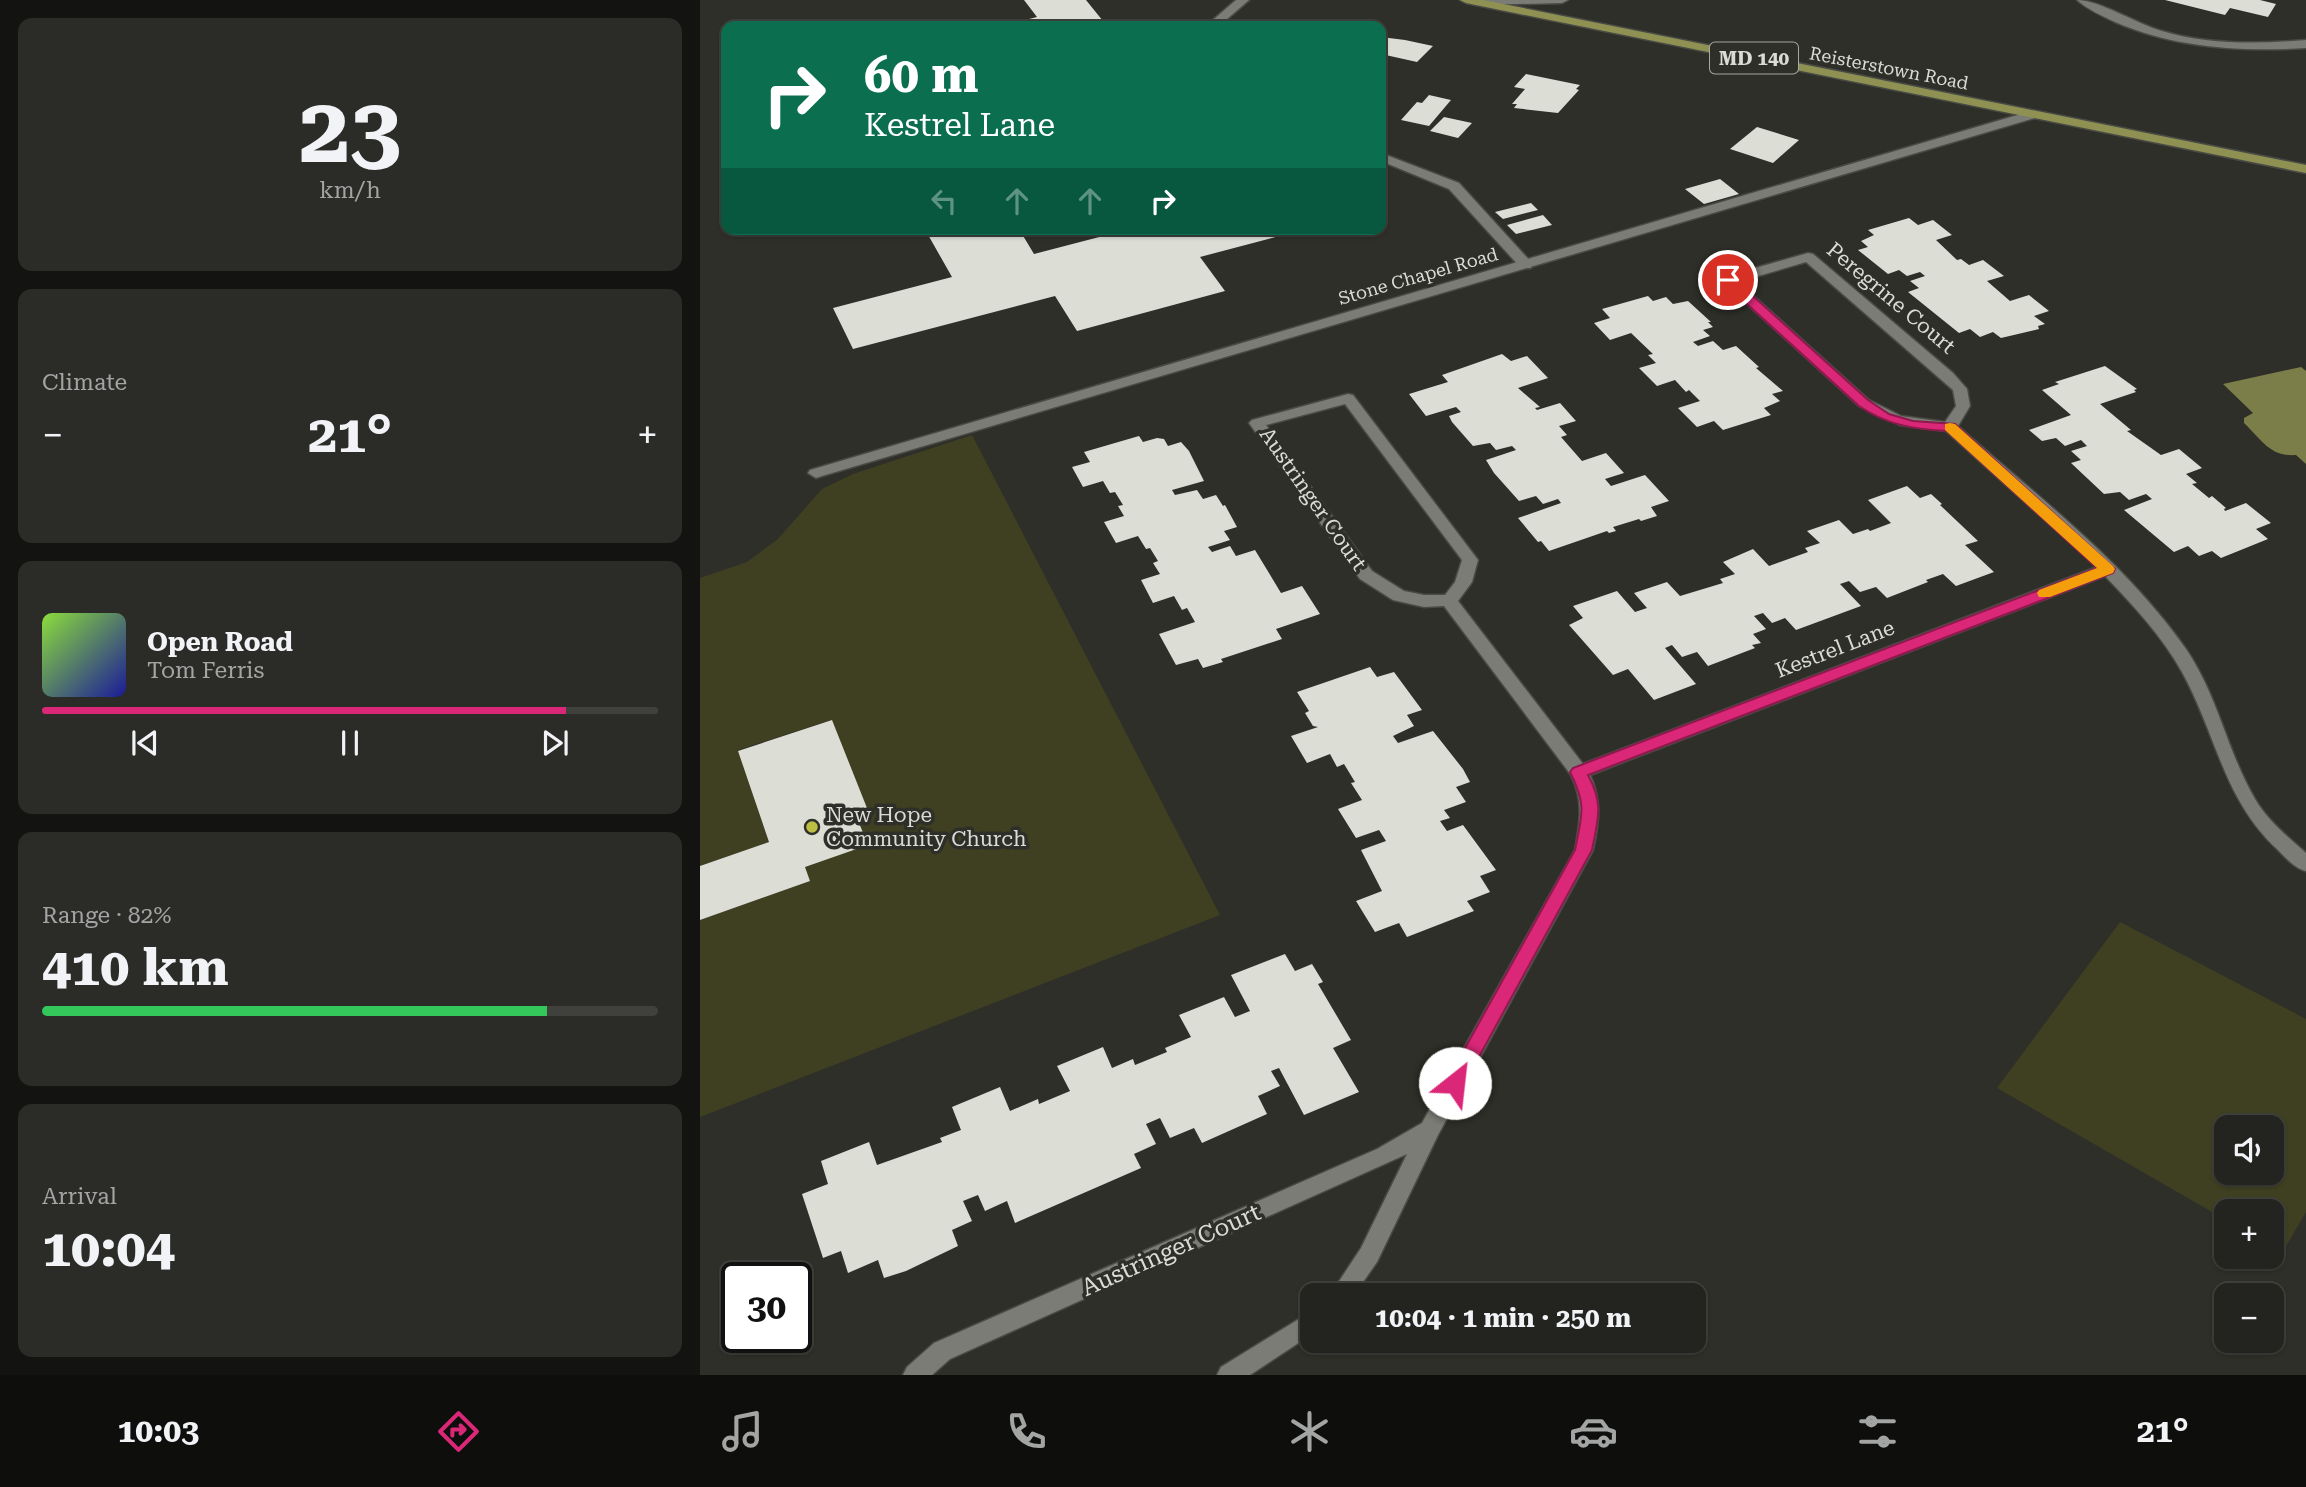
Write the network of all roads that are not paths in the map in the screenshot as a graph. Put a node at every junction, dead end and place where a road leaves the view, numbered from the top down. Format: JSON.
{"nodes":[{"id":1,"x":1243,"y":0,"type":"edge"},
{"id":2,"x":1562,"y":0,"type":"edge"},
{"id":3,"x":2083,"y":0,"type":"edge"},
{"id":4,"x":1472,"y":1,"type":"edge"},
{"id":5,"x":1218,"y":21,"type":"edge"},
{"id":6,"x":2306,"y":44,"type":"edge"},
{"id":7,"x":2031,"y":115,"type":"junction"},
{"id":8,"x":1386,"y":159,"type":"edge"},
{"id":9,"x":2306,"y":169,"type":"edge"},
{"id":10,"x":1525,"y":265,"type":"junction"},
{"id":11,"x":1950,"y":427,"type":"junction"},
{"id":12,"x":816,"y":473,"type":"dead end"},
{"id":13,"x":2108,"y":569,"type":"junction"},
{"id":14,"x":1449,"y":600,"type":"junction"},
{"id":15,"x":1578,"y":772,"type":"junction"},
{"id":16,"x":2306,"y":864,"type":"edge"},
{"id":17,"x":1430,"y":1129,"type":"junction"},
{"id":18,"x":1349,"y":1283,"type":"edge"},
{"id":19,"x":1300,"y":1330,"type":"edge"},
{"id":20,"x":915,"y":1375,"type":"edge"},
{"id":21,"x":1229,"y":1375,"type":"edge"}],
"edges":[{"from":1,"to":5,"type":"street"},
{"from":2,"to":4,"type":"street"},
{"from":3,"to":6,"type":"street"},
{"from":4,"to":7,"type":"main road","name":"Reisterstown Road","number":"MD 140"},
{"from":7,"to":9,"type":"main road","name":"Reisterstown Road","number":"MD 140"},
{"from":7,"to":10,"type":"street","name":"Stone Chapel Road"},
{"from":8,"to":10,"type":"street"},
{"from":10,"to":12,"type":"street","name":"Stone Chapel Road"},
{"from":11,"to":11,"type":"street","name":"Peregrine Court"},
{"from":11,"to":13,"type":"street"},
{"from":13,"to":15,"type":"street","name":"Kestrel Lane"},
{"from":13,"to":16,"type":"street"},
{"from":14,"to":14,"type":"street","name":"Austringer Court"},
{"from":14,"to":15,"type":"street"},
{"from":15,"to":17,"type":"street"},
{"from":17,"to":18,"type":"street"},
{"from":17,"to":20,"type":"street","name":"Austringer Court"},
{"from":19,"to":21,"type":"street"}]}
